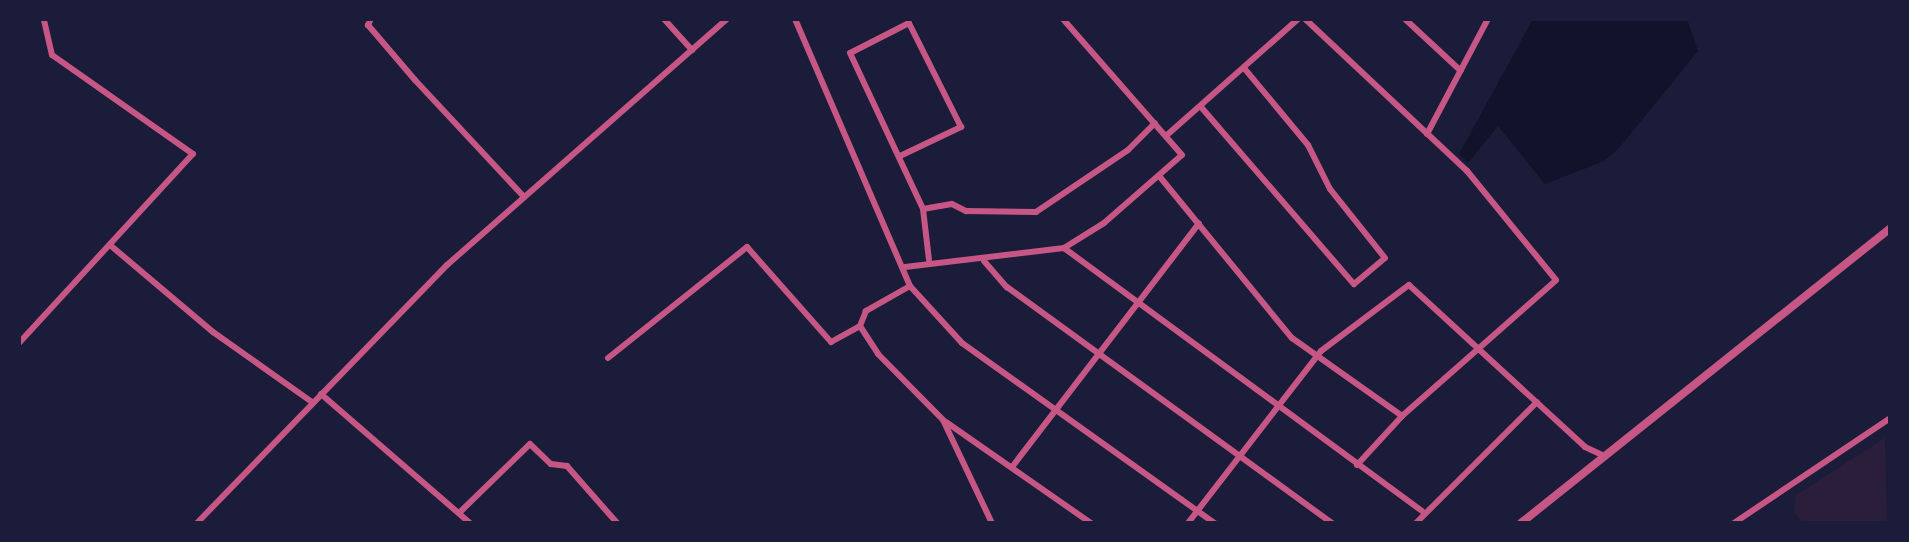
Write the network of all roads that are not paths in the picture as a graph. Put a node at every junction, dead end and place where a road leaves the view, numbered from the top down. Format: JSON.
{"nodes":[{"id":1,"x":44,"y":19,"type":"edge"},
{"id":2,"x":371,"y":19,"type":"edge"},
{"id":3,"x":664,"y":19,"type":"edge"},
{"id":4,"x":727,"y":19,"type":"edge"},
{"id":5,"x":795,"y":19,"type":"edge"},
{"id":6,"x":1063,"y":19,"type":"edge"},
{"id":7,"x":1298,"y":19,"type":"edge"},
{"id":8,"x":1305,"y":19,"type":"edge"},
{"id":9,"x":1405,"y":19,"type":"edge"},
{"id":10,"x":1488,"y":19,"type":"edge"},
{"id":11,"x":692,"y":50,"type":"junction"},
{"id":12,"x":1245,"y":69,"type":"junction"},
{"id":13,"x":1461,"y":71,"type":"junction"},
{"id":14,"x":1201,"y":107,"type":"junction"},
{"id":15,"x":1155,"y":123,"type":"junction"},
{"id":16,"x":1427,"y":134,"type":"junction"},
{"id":17,"x":1167,"y":135,"type":"junction"},
{"id":18,"x":900,"y":156,"type":"junction"},
{"id":19,"x":1160,"y":177,"type":"junction"},
{"id":20,"x":524,"y":197,"type":"junction"},
{"id":21,"x":923,"y":209,"type":"junction"},
{"id":22,"x":1199,"y":223,"type":"junction"},
{"id":23,"x":1890,"y":228,"type":"edge"},
{"id":24,"x":110,"y":244,"type":"junction"},
{"id":25,"x":1064,"y":247,"type":"junction"},
{"id":26,"x":929,"y":260,"type":"junction"},
{"id":27,"x":984,"y":261,"type":"junction"},
{"id":28,"x":905,"y":267,"type":"junction"},
{"id":29,"x":910,"y":286,"type":"junction"},
{"id":30,"x":1137,"y":305,"type":"junction"},
{"id":31,"x":860,"y":326,"type":"junction"},
{"id":32,"x":19,"y":343,"type":"edge"},
{"id":33,"x":1478,"y":347,"type":"junction"},
{"id":34,"x":1100,"y":354,"type":"junction"},
{"id":35,"x":1316,"y":357,"type":"junction"},
{"id":36,"x":608,"y":358,"type":"dead end"},
{"id":37,"x":321,"y":394,"type":"junction"},
{"id":38,"x":312,"y":402,"type":"junction"},
{"id":39,"x":1537,"y":402,"type":"junction"},
{"id":40,"x":1278,"y":407,"type":"junction"},
{"id":41,"x":1058,"y":410,"type":"junction"},
{"id":42,"x":1402,"y":416,"type":"junction"},
{"id":43,"x":1890,"y":418,"type":"edge"},
{"id":44,"x":943,"y":420,"type":"junction"},
{"id":45,"x":1602,"y":455,"type":"junction"},
{"id":46,"x":1238,"y":456,"type":"junction"},
{"id":47,"x":1357,"y":465,"type":"junction"},
{"id":48,"x":1012,"y":467,"type":"junction"},
{"id":49,"x":1197,"y":510,"type":"junction"},
{"id":50,"x":1422,"y":511,"type":"junction"},
{"id":51,"x":459,"y":513,"type":"junction"},
{"id":52,"x":197,"y":523,"type":"edge"},
{"id":53,"x":470,"y":523,"type":"edge"},
{"id":54,"x":617,"y":523,"type":"edge"},
{"id":55,"x":992,"y":523,"type":"edge"},
{"id":56,"x":1091,"y":523,"type":"edge"},
{"id":57,"x":1188,"y":523,"type":"edge"},
{"id":58,"x":1214,"y":523,"type":"edge"},
{"id":59,"x":1332,"y":523,"type":"edge"},
{"id":60,"x":1416,"y":523,"type":"edge"},
{"id":61,"x":1521,"y":523,"type":"edge"},
{"id":62,"x":1734,"y":523,"type":"edge"}],
"edges":[{"from":1,"to":24,"type":"street"},
{"from":2,"to":20,"type":"street"},
{"from":3,"to":11,"type":"street"},
{"from":4,"to":11,"type":"street"},
{"from":5,"to":28,"type":"street"},
{"from":6,"to":15,"type":"street"},
{"from":7,"to":12,"type":"street"},
{"from":8,"to":16,"type":"street"},
{"from":9,"to":13,"type":"street"},
{"from":10,"to":13,"type":"street"},
{"from":11,"to":20,"type":"street"},
{"from":12,"to":14,"type":"street"},
{"from":12,"to":14,"type":"street"},
{"from":13,"to":16,"type":"street"},
{"from":14,"to":17,"type":"street"},
{"from":15,"to":17,"type":"street"},
{"from":15,"to":21,"type":"street"},
{"from":16,"to":33,"type":"street"},
{"from":17,"to":19,"type":"street"},
{"from":18,"to":18,"type":"street"},
{"from":18,"to":21,"type":"street"},
{"from":19,"to":22,"type":"street"},
{"from":19,"to":25,"type":"street"},
{"from":20,"to":37,"type":"street"},
{"from":21,"to":26,"type":"street"},
{"from":22,"to":30,"type":"street"},
{"from":22,"to":35,"type":"street"},
{"from":23,"to":45,"type":"street"},
{"from":24,"to":32,"type":"street"},
{"from":24,"to":38,"type":"street"},
{"from":25,"to":27,"type":"street"},
{"from":25,"to":30,"type":"street"},
{"from":26,"to":27,"type":"street"},
{"from":26,"to":28,"type":"street"},
{"from":27,"to":34,"type":"street"},
{"from":28,"to":29,"type":"street"},
{"from":29,"to":31,"type":"street"},
{"from":29,"to":41,"type":"street"},
{"from":30,"to":34,"type":"street"},
{"from":30,"to":40,"type":"street"},
{"from":31,"to":36,"type":"street"},
{"from":31,"to":44,"type":"street"},
{"from":33,"to":35,"type":"street"},
{"from":33,"to":39,"type":"street"},
{"from":33,"to":42,"type":"street"},
{"from":34,"to":41,"type":"street"},
{"from":34,"to":46,"type":"street"},
{"from":35,"to":40,"type":"street"},
{"from":35,"to":42,"type":"street"},
{"from":37,"to":38,"type":"street"},
{"from":37,"to":51,"type":"street"},
{"from":38,"to":52,"type":"street"},
{"from":39,"to":45,"type":"street"},
{"from":39,"to":50,"type":"street"},
{"from":40,"to":46,"type":"street"},
{"from":40,"to":47,"type":"street"},
{"from":41,"to":48,"type":"street"},
{"from":41,"to":49,"type":"street"},
{"from":42,"to":47,"type":"street"},
{"from":43,"to":62,"type":"street"},
{"from":44,"to":48,"type":"street"},
{"from":44,"to":55,"type":"street"},
{"from":45,"to":61,"type":"street"},
{"from":46,"to":49,"type":"street"},
{"from":46,"to":59,"type":"street"},
{"from":47,"to":50,"type":"street"},
{"from":48,"to":56,"type":"street"},
{"from":49,"to":57,"type":"street"},
{"from":49,"to":58,"type":"street"},
{"from":50,"to":60,"type":"street"},
{"from":51,"to":53,"type":"street"},
{"from":51,"to":54,"type":"street"}]}
